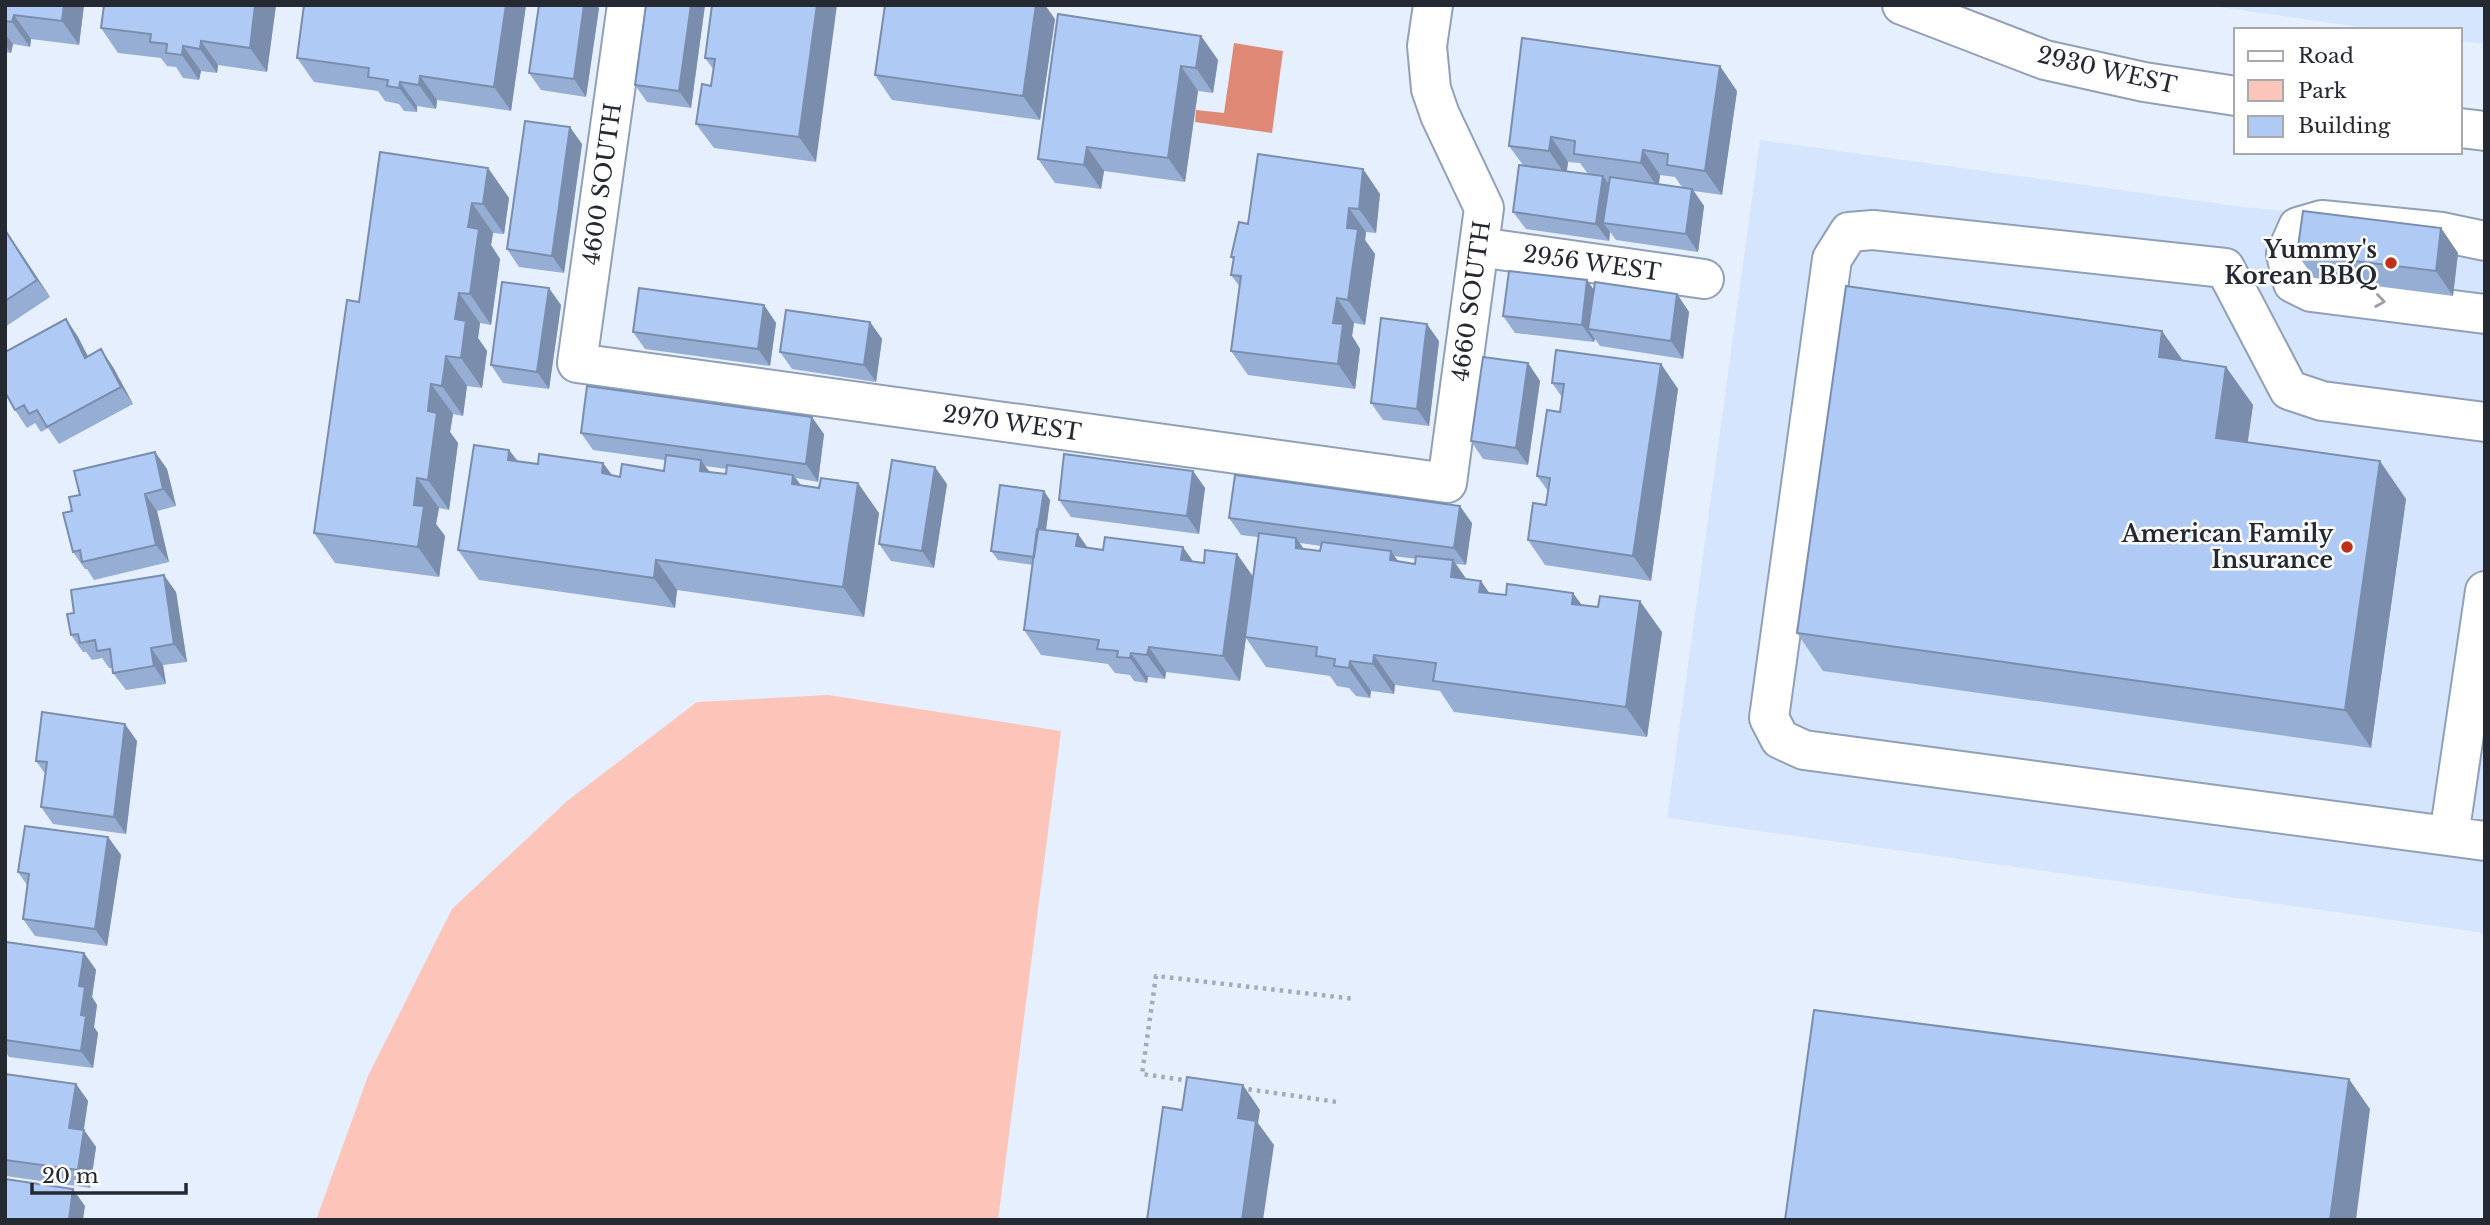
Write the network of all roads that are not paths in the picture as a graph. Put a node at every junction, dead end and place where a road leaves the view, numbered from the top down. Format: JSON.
{"nodes":[{"id":1,"x":627,"y":5,"type":"edge"},
{"id":2,"x":1433,"y":5,"type":"edge"},
{"id":3,"x":1902,"y":5,"type":"edge"},
{"id":4,"x":2234,"y":96,"type":"edge"},
{"id":5,"x":2462,"y":128,"type":"edge"},
{"id":6,"x":2485,"y":131,"type":"edge"},
{"id":7,"x":2485,"y":241,"type":"edge"},
{"id":8,"x":1479,"y":247,"type":"junction"},
{"id":9,"x":1704,"y":279,"type":"dead end"},
{"id":10,"x":2293,"y":283,"type":"junction"},
{"id":11,"x":2240,"y":296,"type":"junction"},
{"id":12,"x":2485,"y":314,"type":"edge"},
{"id":13,"x":577,"y":363,"type":"joint"},
{"id":14,"x":2485,"y":422,"type":"edge"},
{"id":15,"x":1447,"y":482,"type":"joint"},
{"id":16,"x":2485,"y":591,"type":"edge"},
{"id":17,"x":2467,"y":839,"type":"edge"}],
"edges":[{"from":1,"to":13,"type":"lane","name":"4600 SOUTH"},
{"from":2,"to":8,"type":"lane","name":"4660 SOUTH"},
{"from":3,"to":4,"type":"lane","name":"2930 WEST"},
{"from":5,"to":6,"type":"lane"},
{"from":7,"to":10,"type":"lane"},
{"from":8,"to":9,"type":"lane","name":"2956 WEST"},
{"from":8,"to":15,"type":"lane","name":"4660 SOUTH"},
{"from":10,"to":11,"type":"lane"},
{"from":10,"to":12,"type":"lane","one_way":true},
{"from":11,"to":14,"type":"lane"},
{"from":11,"to":17,"type":"lane"},
{"from":13,"to":15,"type":"lane","name":"2970 WEST"},
{"from":16,"to":17,"type":"lane"}]}
